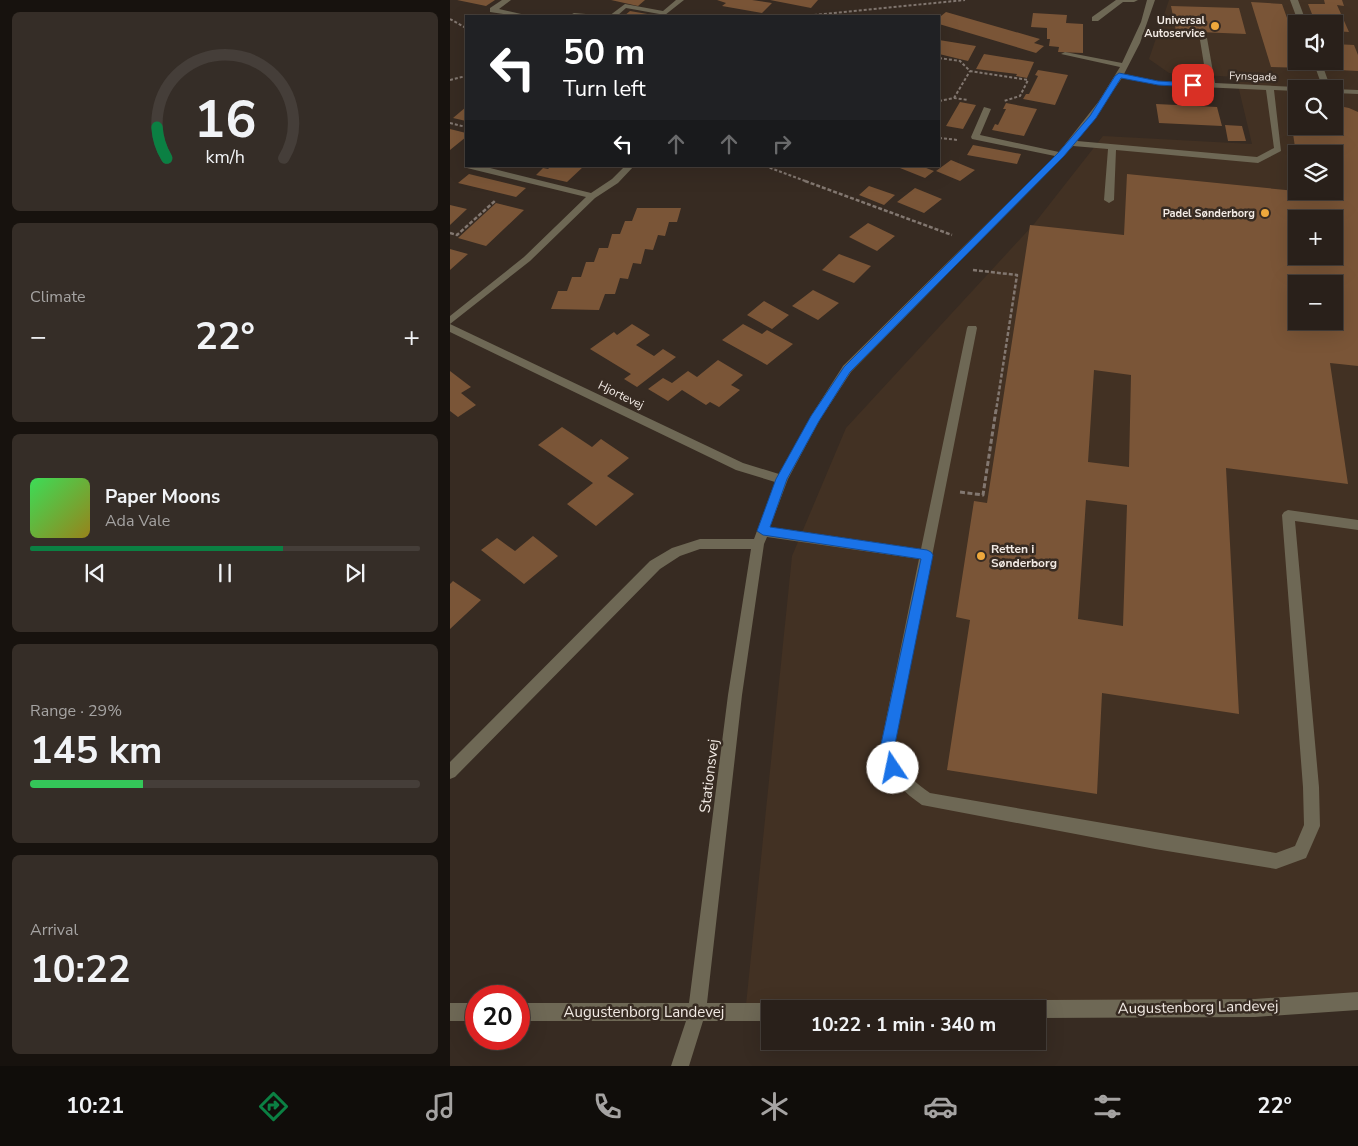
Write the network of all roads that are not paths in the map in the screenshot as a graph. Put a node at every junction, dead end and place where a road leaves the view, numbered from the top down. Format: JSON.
{"nodes":[{"id":1,"x":507,"y":0,"type":"edge"},
{"id":2,"x":680,"y":0,"type":"edge"},
{"id":3,"x":1134,"y":0,"type":"edge"},
{"id":4,"x":1151,"y":0,"type":"edge"},
{"id":5,"x":1294,"y":0,"type":"edge"},
{"id":6,"x":520,"y":15,"type":"edge"},
{"id":7,"x":613,"y":15,"type":"edge"},
{"id":8,"x":1300,"y":15,"type":"edge"},
{"id":9,"x":1095,"y":19,"type":"dead end"},
{"id":10,"x":1204,"y":40,"type":"dead end"},
{"id":11,"x":1065,"y":54,"type":"dead end"},
{"id":12,"x":1121,"y":71,"type":"junction"},
{"id":13,"x":1211,"y":86,"type":"junction"},
{"id":14,"x":1270,"y":88,"type":"junction"},
{"id":15,"x":1288,"y":89,"type":"edge"},
{"id":16,"x":1343,"y":91,"type":"edge"},
{"id":17,"x":1358,"y":92,"type":"edge"},
{"id":18,"x":987,"y":109,"type":"dead end"},
{"id":19,"x":1071,"y":143,"type":"junction"},
{"id":20,"x":1112,"y":147,"type":"junction"},
{"id":21,"x":1061,"y":155,"type":"junction"},
{"id":22,"x":471,"y":167,"type":"edge"},
{"id":23,"x":629,"y":167,"type":"edge"},
{"id":24,"x":592,"y":196,"type":"junction"},
{"id":25,"x":1109,"y":200,"type":"dead end"},
{"id":26,"x":450,"y":321,"type":"edge"},
{"id":27,"x":450,"y":328,"type":"edge"},
{"id":28,"x":972,"y":328,"type":"dead end"},
{"id":29,"x":782,"y":479,"type":"junction"},
{"id":30,"x":1358,"y":525,"type":"edge"},
{"id":31,"x":763,"y":531,"type":"junction"},
{"id":32,"x":758,"y":544,"type":"junction"},
{"id":33,"x":927,"y":555,"type":"junction"},
{"id":34,"x":450,"y":772,"type":"edge"},
{"id":35,"x":1358,"y":1001,"type":"edge"},
{"id":36,"x":1046,"y":1009,"type":"edge"},
{"id":37,"x":450,"y":1012,"type":"edge"},
{"id":38,"x":465,"y":1012,"type":"edge"},
{"id":39,"x":530,"y":1012,"type":"edge"},
{"id":40,"x":697,"y":1012,"type":"junction"},
{"id":41,"x":761,"y":1012,"type":"edge"},
{"id":42,"x":680,"y":1066,"type":"edge"}],
"edges":[{"from":1,"to":6,"type":"street"},
{"from":2,"to":7,"type":"street"},
{"from":3,"to":9,"type":"street"},
{"from":4,"to":12,"type":"street","name":"Stationsvej"},
{"from":5,"to":8,"type":"street"},
{"from":10,"to":13,"type":"street"},
{"from":11,"to":12,"type":"street"},
{"from":12,"to":13,"type":"street","name":"Fynsgade"},
{"from":12,"to":19,"type":"street","name":"Stationsvej"},
{"from":13,"to":14,"type":"street","name":"Fynsgade"},
{"from":14,"to":15,"type":"street","name":"Fynsgade"},
{"from":14,"to":20,"type":"street"},
{"from":16,"to":17,"type":"street"},
{"from":18,"to":21,"type":"street"},
{"from":19,"to":20,"type":"street"},
{"from":19,"to":21,"type":"street","name":"Stationsvej"},
{"from":20,"to":25,"type":"street"},
{"from":21,"to":29,"type":"street","name":"Stationsvej"},
{"from":22,"to":24,"type":"street"},
{"from":23,"to":24,"type":"street"},
{"from":24,"to":26,"type":"street"},
{"from":27,"to":29,"type":"street","name":"Hjortevej"},
{"from":28,"to":33,"type":"street"},
{"from":29,"to":31,"type":"street","name":"Stationsvej"},
{"from":30,"to":33,"type":"street"},
{"from":31,"to":32,"type":"street","name":"Stationsvej"},
{"from":31,"to":33,"type":"street"},
{"from":32,"to":34,"type":"street"},
{"from":32,"to":40,"type":"street","name":"Stationsvej"},
{"from":35,"to":36,"type":"street","name":"Augustenborg Landevej"},
{"from":37,"to":38,"type":"street"},
{"from":39,"to":40,"type":"street","name":"Augustenborg Landevej"},
{"from":40,"to":41,"type":"street","name":"Augustenborg Landevej"},
{"from":40,"to":42,"type":"street","name":"Stationsvej"}]}
